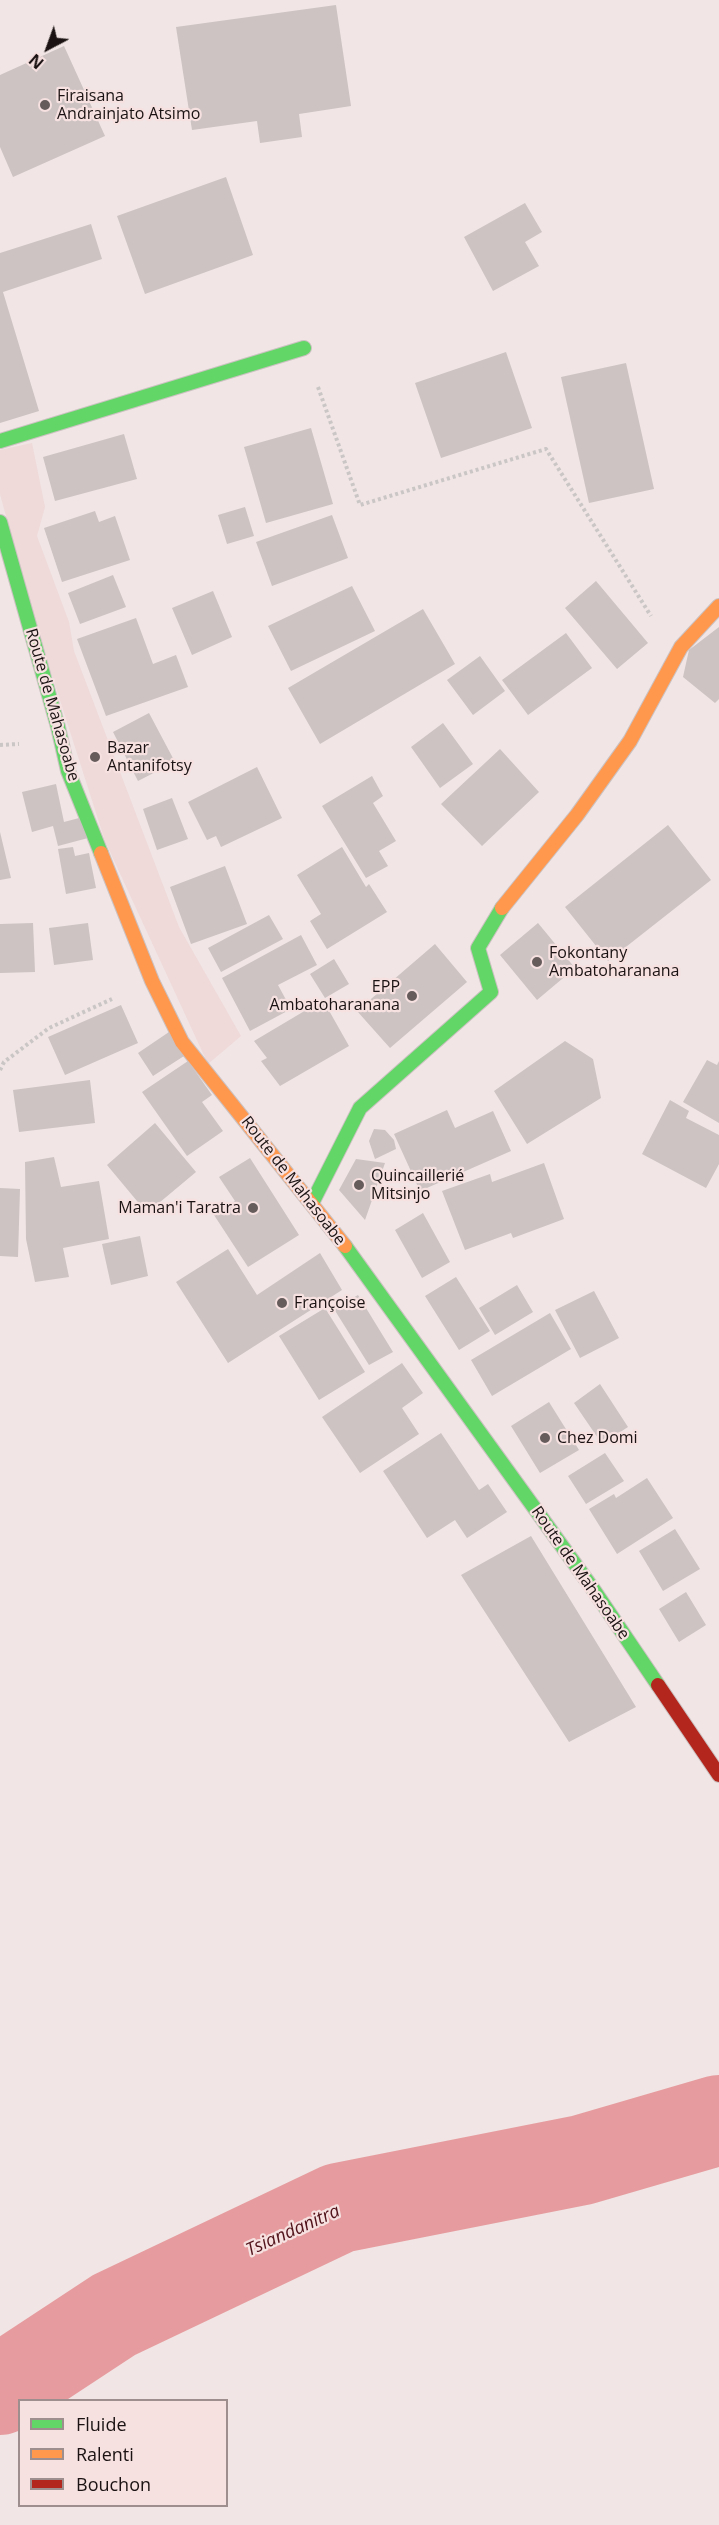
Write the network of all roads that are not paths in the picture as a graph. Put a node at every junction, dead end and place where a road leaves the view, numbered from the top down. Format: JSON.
{"nodes":[{"id":1,"x":304,"y":348,"type":"road end"},
{"id":2,"x":0,"y":441,"type":"edge"},
{"id":3,"x":0,"y":522,"type":"edge"},
{"id":4,"x":719,"y":606,"type":"edge"},
{"id":5,"x":312,"y":1203,"type":"junction"},
{"id":6,"x":719,"y":1775,"type":"edge"}],
"edges":[{"from":1,"to":2,"type":"street"},
{"from":3,"to":5,"type":"street","name":"Route de Mahasoabe"},
{"from":4,"to":5,"type":"street"},
{"from":5,"to":6,"type":"street","name":"Route de Mahasoabe"}]}
